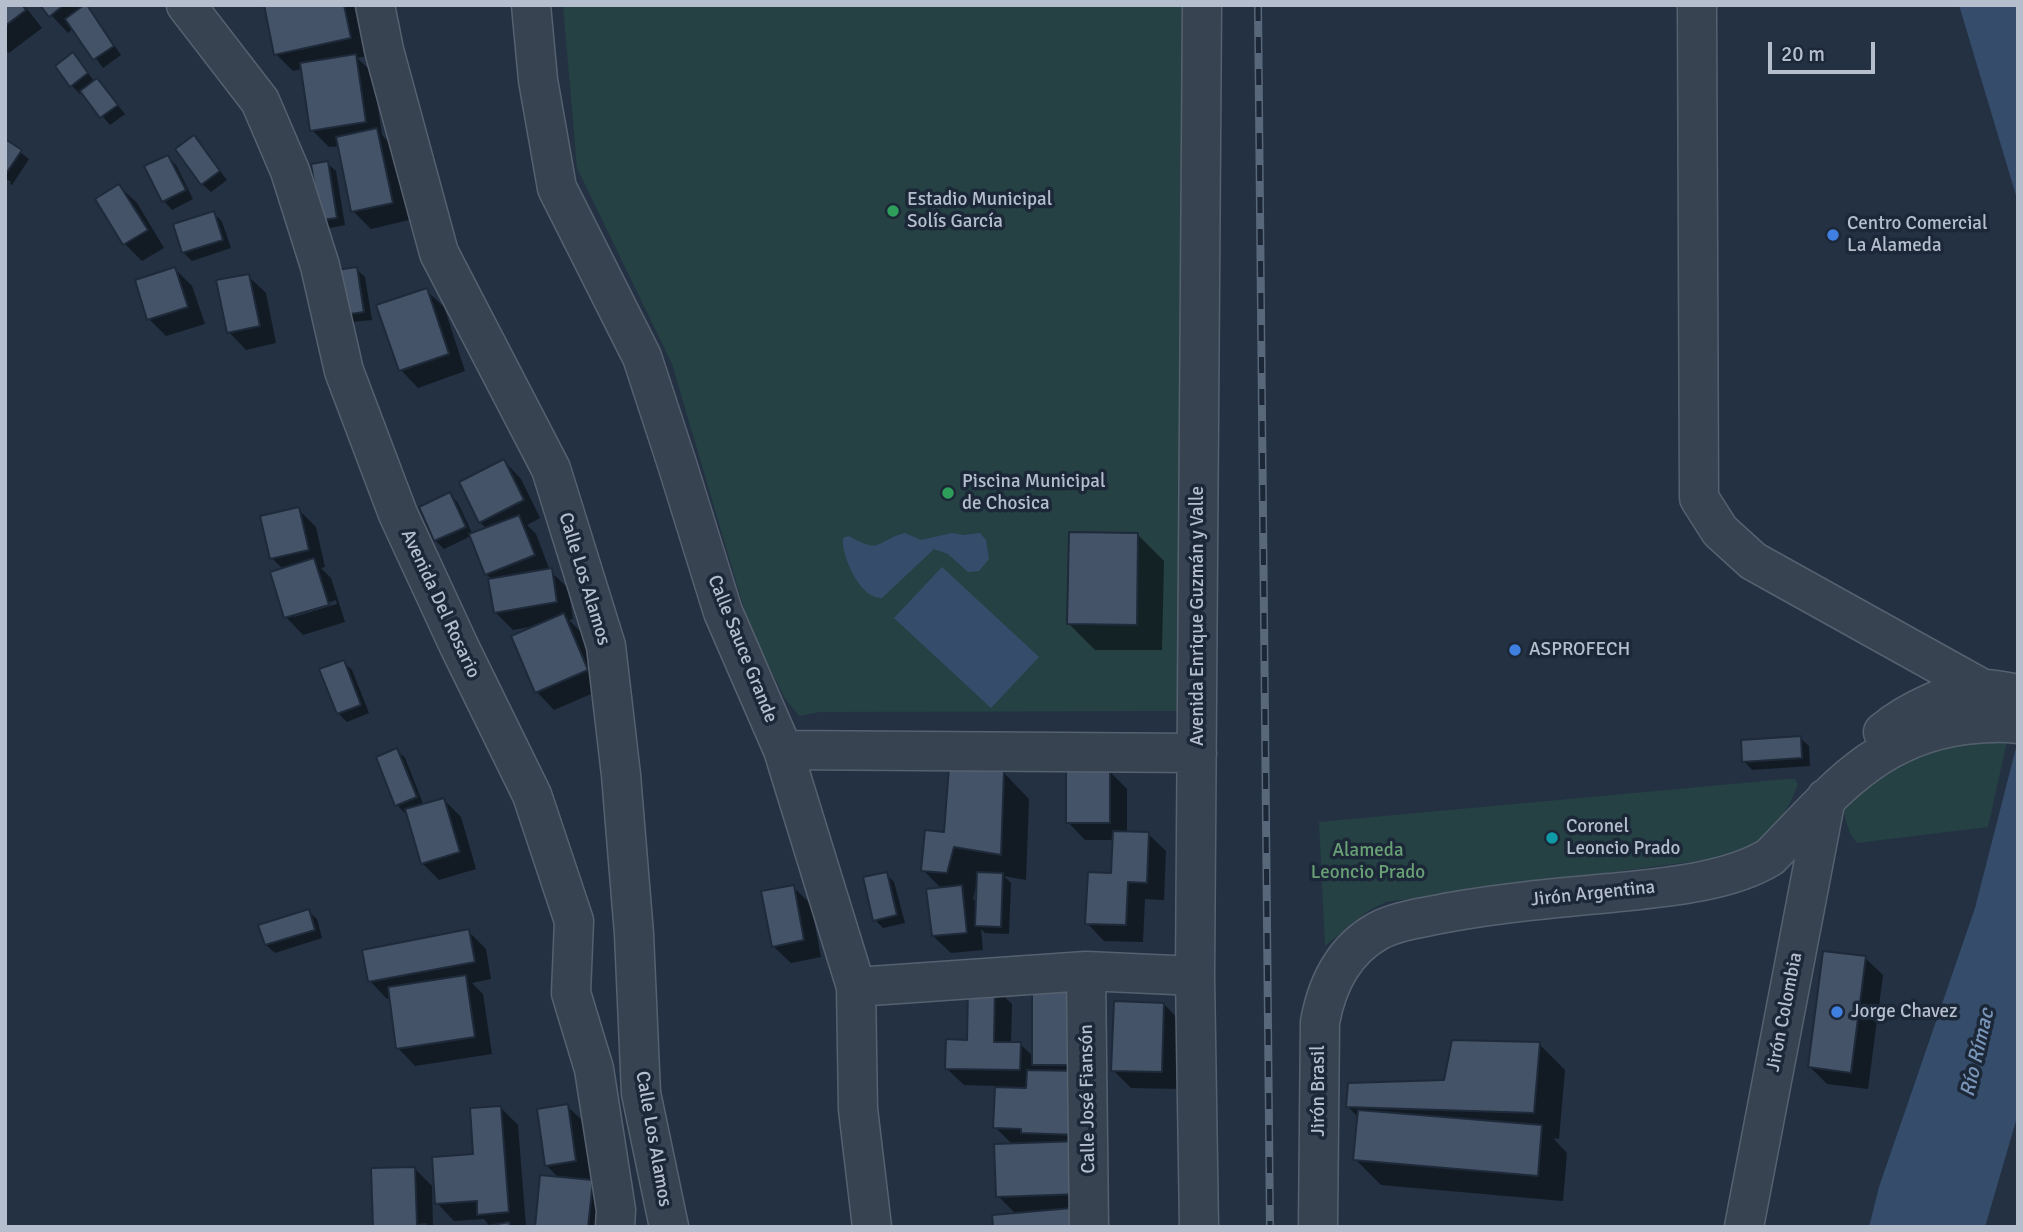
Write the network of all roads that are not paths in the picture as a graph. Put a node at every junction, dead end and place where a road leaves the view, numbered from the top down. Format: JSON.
{"nodes":[{"id":1,"x":186,"y":5,"type":"edge"},
{"id":2,"x":376,"y":5,"type":"edge"},
{"id":3,"x":531,"y":5,"type":"edge"},
{"id":4,"x":1202,"y":5,"type":"edge"},
{"id":5,"x":1696,"y":5,"type":"edge"},
{"id":6,"x":2008,"y":705,"type":"edge"},
{"id":7,"x":783,"y":750,"type":"junction"},
{"id":8,"x":1197,"y":753,"type":"junction"},
{"id":9,"x":1826,"y":798,"type":"junction"},
{"id":10,"x":1344,"y":960,"type":"joint"},
{"id":11,"x":1086,"y":971,"type":"junction"},
{"id":12,"x":1195,"y":976,"type":"junction"},
{"id":13,"x":856,"y":986,"type":"junction"},
{"id":14,"x":615,"y":1227,"type":"edge"},
{"id":15,"x":669,"y":1227,"type":"edge"},
{"id":16,"x":872,"y":1227,"type":"edge"},
{"id":17,"x":1089,"y":1227,"type":"edge"},
{"id":18,"x":1199,"y":1227,"type":"edge"},
{"id":19,"x":1318,"y":1227,"type":"edge"},
{"id":20,"x":1744,"y":1227,"type":"edge"}],
"edges":[{"from":1,"to":14,"type":"street","name":"Avenida Del Rosario"},
{"from":2,"to":15,"type":"street","name":"Calle Los Alamos"},
{"from":3,"to":7,"type":"street","name":"Calle Sauce Grande"},
{"from":4,"to":8,"type":"street","name":"Avenida Enrique Guzmán y Valle"},
{"from":5,"to":6,"type":"street"},
{"from":6,"to":9,"type":"street","name":"Jirón Argentina"},
{"from":7,"to":8,"type":"street"},
{"from":7,"to":13,"type":"street","name":"Calle Sauce Grande"},
{"from":8,"to":12,"type":"street","name":"Avenida Enrique Guzmán y Valle"},
{"from":9,"to":10,"type":"street","name":"Jirón Argentina"},
{"from":9,"to":20,"type":"street","name":"Jirón Colombia"},
{"from":10,"to":19,"type":"street","name":"Jirón Brasil"},
{"from":11,"to":12,"type":"street"},
{"from":11,"to":13,"type":"street"},
{"from":11,"to":17,"type":"street","name":"Calle José Fiansón"},
{"from":12,"to":18,"type":"street","name":"Avenida Enrique Guzmán y Valle"},
{"from":13,"to":16,"type":"street","name":"Calle Sauce Grande"}]}
